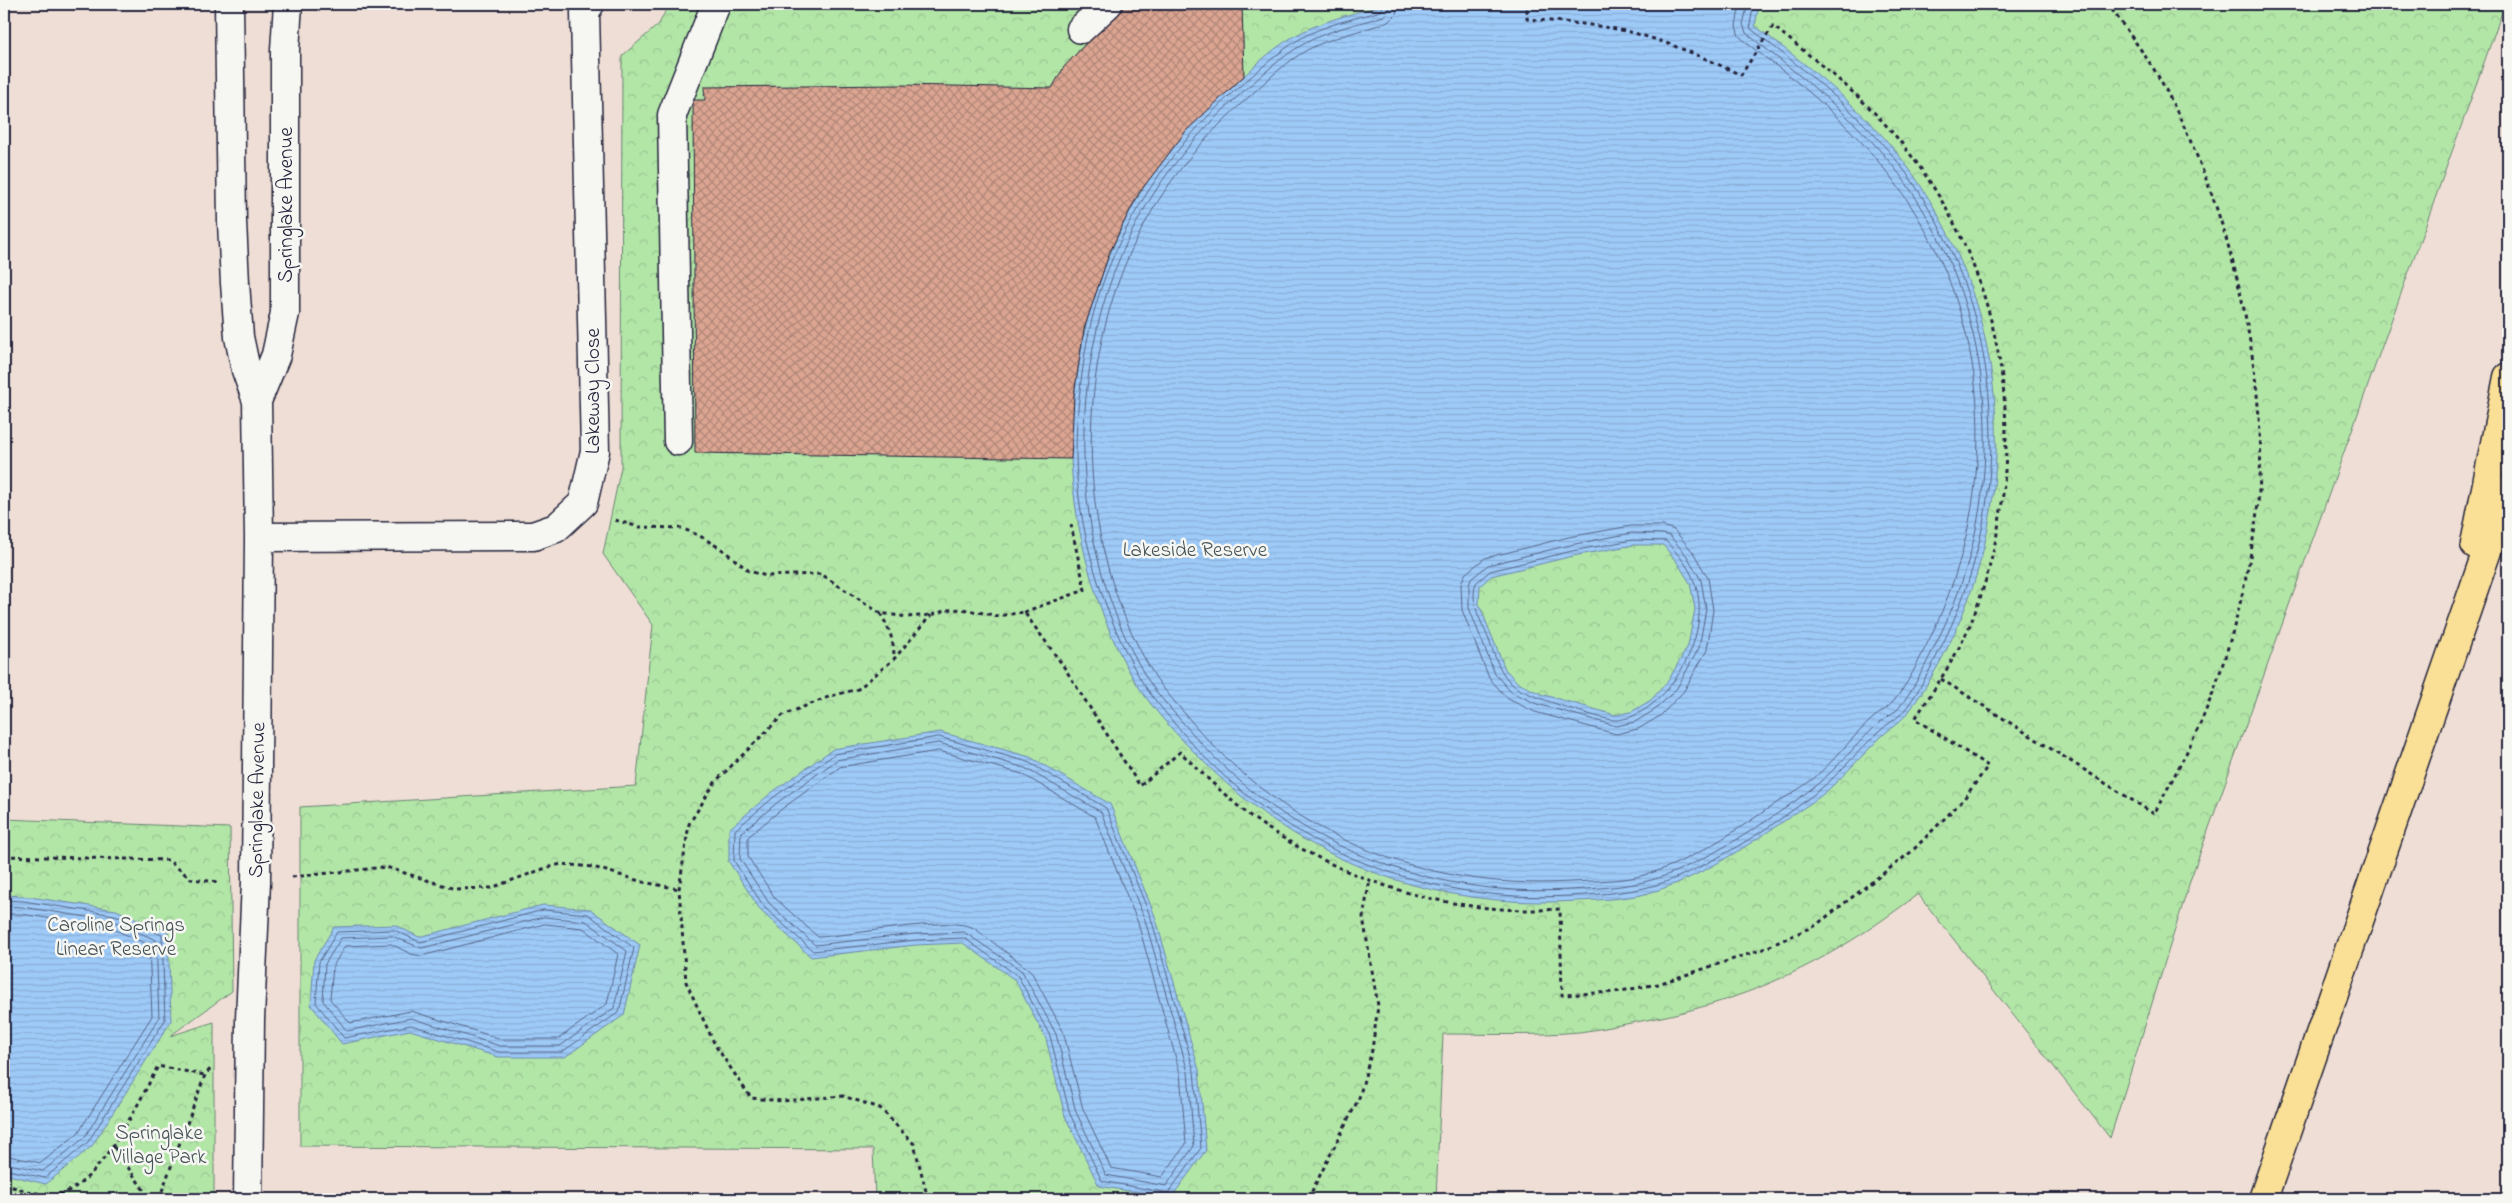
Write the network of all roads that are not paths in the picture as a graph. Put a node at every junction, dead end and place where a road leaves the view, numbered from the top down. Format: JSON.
{"nodes":[{"id":1,"x":230,"y":4,"type":"edge"},
{"id":2,"x":288,"y":4,"type":"edge"},
{"id":3,"x":590,"y":4,"type":"edge"},
{"id":4,"x":716,"y":4,"type":"edge"},
{"id":5,"x":1108,"y":4,"type":"edge"},
{"id":6,"x":1081,"y":29,"type":"dead end"},
{"id":7,"x":2508,"y":377,"type":"edge"},
{"id":8,"x":257,"y":401,"type":"junction"},
{"id":9,"x":678,"y":441,"type":"dead end"},
{"id":10,"x":2508,"y":490,"type":"edge"},
{"id":11,"x":259,"y":537,"type":"junction"},
{"id":12,"x":2453,"y":651,"type":"junction"},
{"id":13,"x":248,"y":1199,"type":"edge"},
{"id":14,"x":2263,"y":1199,"type":"edge"}],
"edges":[{"from":1,"to":8,"type":"street","name":"Springlake Avenue"},
{"from":2,"to":8,"type":"street","name":"Springlake Avenue"},
{"from":3,"to":11,"type":"street","name":"Lakeway Close"},
{"from":4,"to":9,"type":"street"},
{"from":5,"to":6,"type":"street"},
{"from":7,"to":12,"type":"highway"},
{"from":8,"to":11,"type":"street","name":"Springlake Avenue"},
{"from":10,"to":12,"type":"highway"},
{"from":11,"to":13,"type":"street","name":"Springlake Avenue"},
{"from":12,"to":14,"type":"highway"}]}
